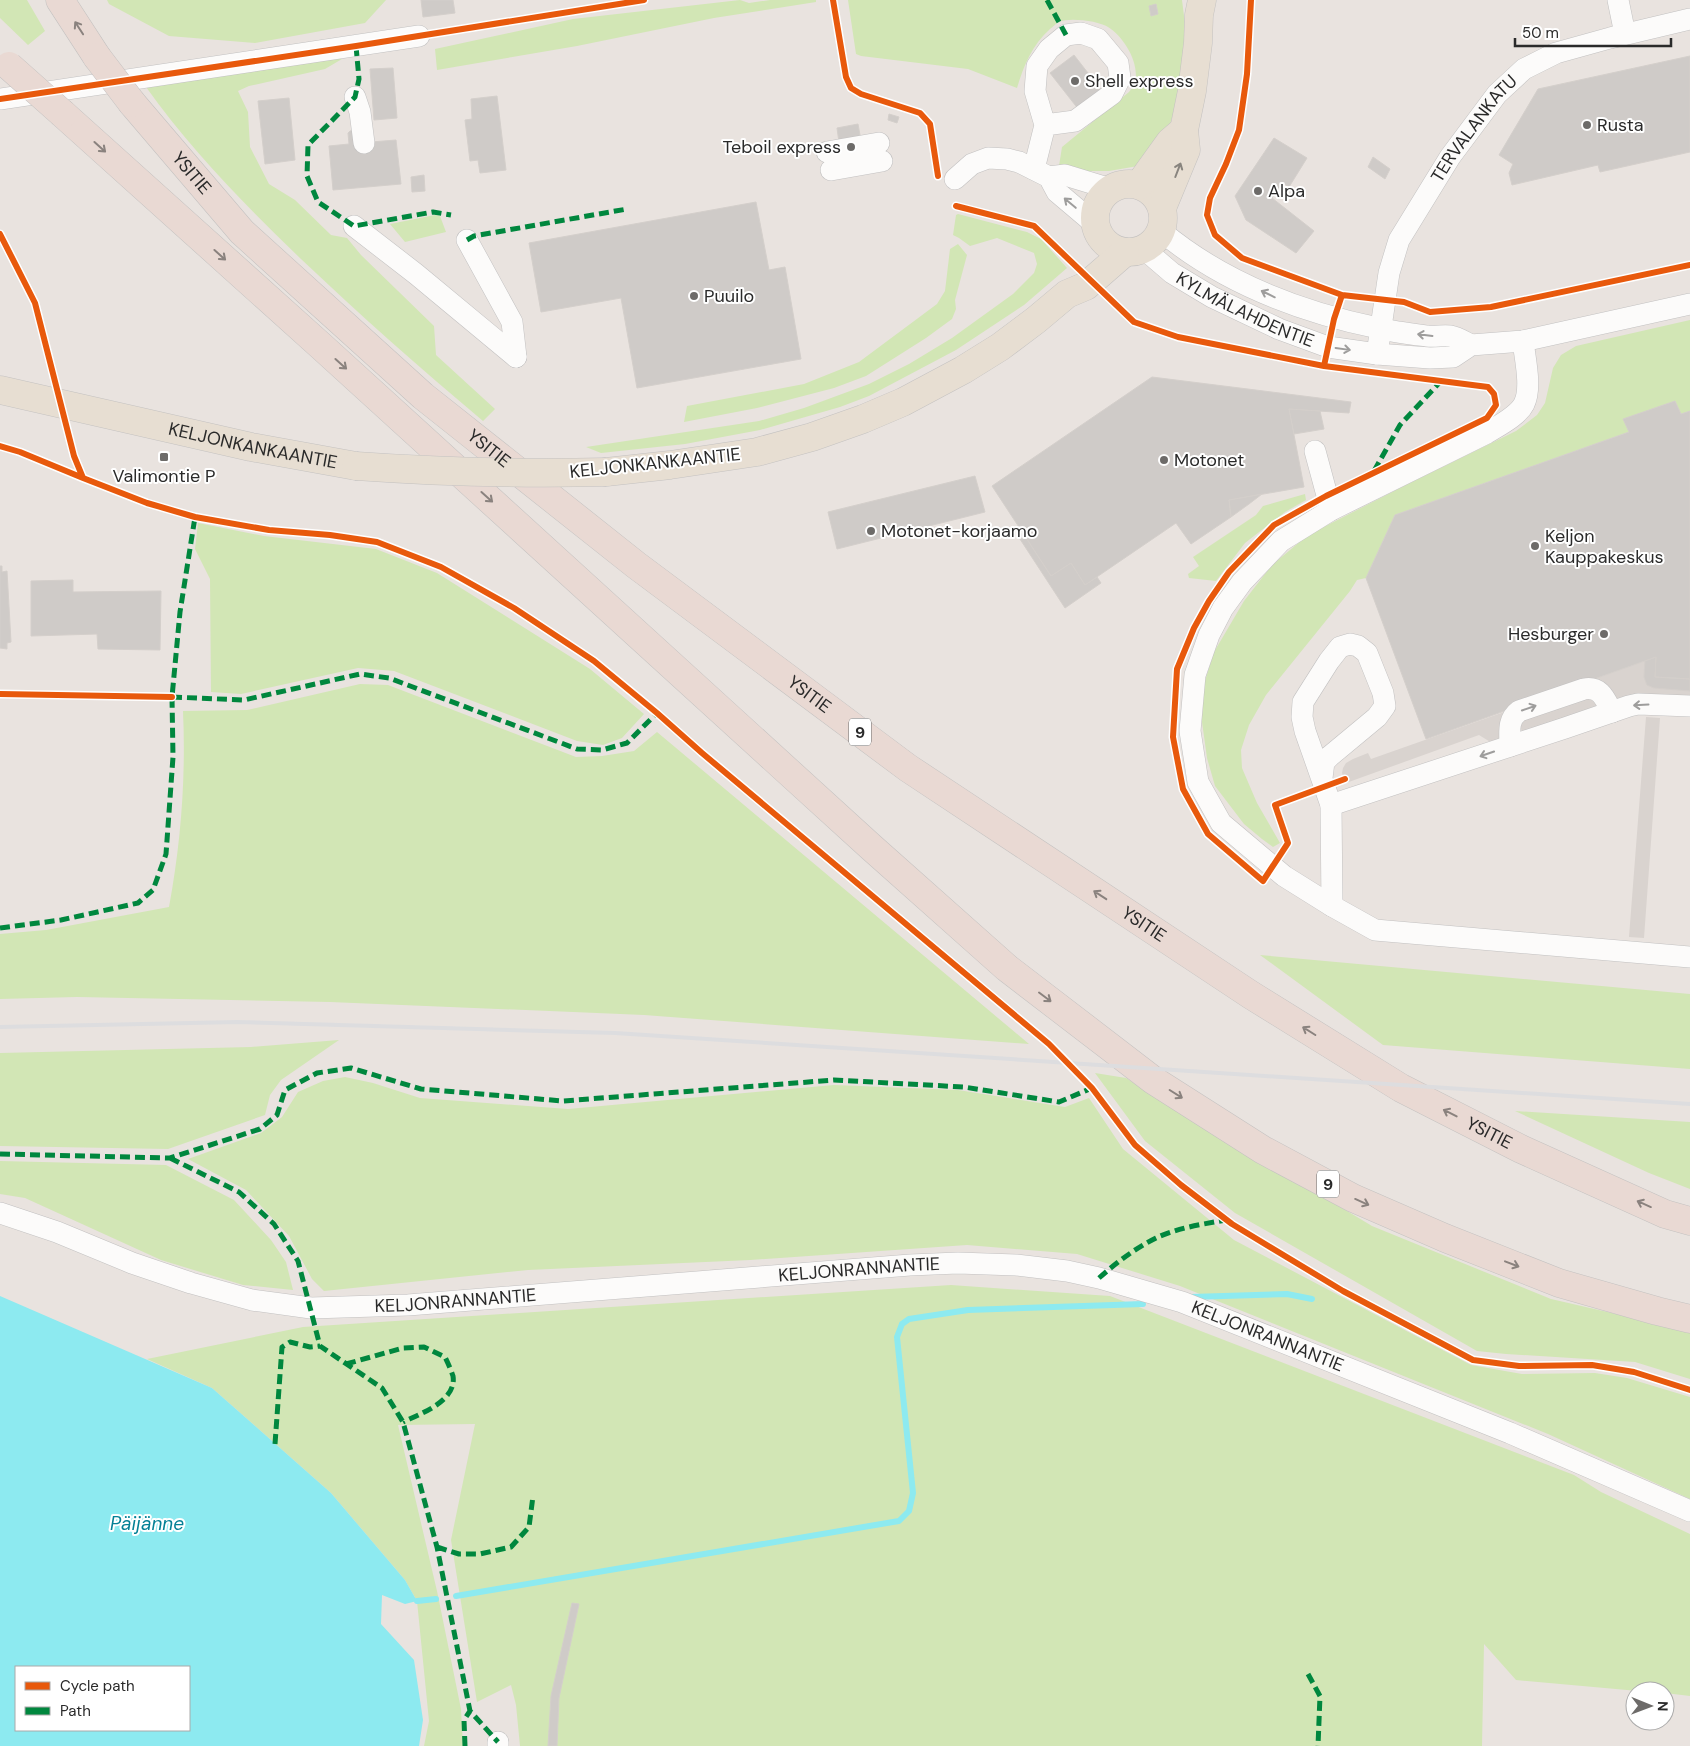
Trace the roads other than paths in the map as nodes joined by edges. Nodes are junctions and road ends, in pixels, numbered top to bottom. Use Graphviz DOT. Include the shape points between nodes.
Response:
graph roads {
  1 [pos="60,0"];
  2 [pos="1618,0"];
  3 [pos="1197,5"];
  4 [pos="1690,19"];
  5 [pos="1625,34"];
  6 [pos="419,36"];
  7 [pos="5,62"];
  8 [pos="355,97"];
  9 [pos="0,99"];
  10 [pos="1045,125"];
  11 [pos="1184,130"];
  12 [pos="364,143"];
  13 [pos="881,152"];
  14 [pos="829,161"];
  15 [pos="1041,173"];
  16 [pos="955,179"];
  17 [pos="1139,186"];
  18 [pos="1111,189"];
  19 [pos="354,226"];
  20 [pos="1097,230"];
  21 [pos="1148,235"];
  22 [pos="466,240"];
  23 [pos="1067,294"];
  24 [pos="1690,304"];
  25 [pos="1381,329"];
  26 [pos="1522,342"];
  27 [pos="1471,346"];
  28 [pos="1377,354"];
  29 [pos="0,390"];
  30 [pos="1315,452"];
  31 [pos="1331,510"];
  32 [pos="1690,706"];
  33 [pos="1612,712"];
  34 [pos="1510,746"];
  35 [pos="1322,778"];
  36 [pos="1331,806"];
  37 [pos="1332,906"];
  38 [pos="1690,957"];
  39 [pos="0,1213"];
  40 [pos="1690,1221"];
  41 [pos="1690,1319"];
  42 [pos="1690,1510"];
  40 -- 1 [label="highway, YSITIE / 9, one-way, bridge" via="1665,1214 1521,1149 1401,1088 1251,995 908,768 636,565 423,396 242,232 132,103"];
  2 -- 5 [label="street"];
  3 -- 11 [label="main road, KELJONKANKAANTIE" via="1198,43"];
  4 -- 5 [label="street, TERVALANKATU"];
  5 -- 25 [label="street, TERVALANKATU" via="1556,53 1524,69 1497,94 1450,157 1399,240 1389,273"];
  6 -- 9 [label="street"];
  7 -- 41 [label="highway, 9, one-way, bridge" via="1007,968 1153,1080 1263,1150 1353,1198 1559,1283"];
  8 -- 12 [label="street"];
  10 -- 10 [label="street" via="1075,121 1112,94 1120,78 1118,63 1098,39 1081,33 1066,35 1049,49 1037,66 1035,92"];
  10 -- 15 [label="street"];
  11 -- 17 [label="main road" via="1170,142"];
  21 -- 11 [label="main road, KELJONKANKAANTIE, one-way" via="1186,150"];
  13 -- 14 [label="street"];
  15 -- 16 [label="street" via="1008,159 988,158 972,164"];
  15 -- 18 [label="street" via="1065,175"];
  20 -- 15 [label="street, one-way"];
  17 -- 18 [label="main road" via="1124,184"];
  17 -- 21 [label="main road" via="1155,196"];
  18 -- 20 [label="main road" via="1097,206"];
  19 -- 22 [label="street" via="516,357 512,322"];
  20 -- 21 [label="main road" via="1112,248"];
  20 -- 23 [label="main road, KELJONKANKAANTIE" via="1091,256 1074,276"];
  21 -- 23 [label="main road, KELJONKANKAANTIE" via="1086,286"];
  25 -- 21 [label="street, KYLMÄLAHDENTIE, one-way" via="1334,319 1278,299 1176,243"];
  21 -- 28 [label="street, KYLMÄLAHDENTIE, one-way" via="1172,273 1212,297 1279,329 1328,347"];
  23 -- 29 [label="main road, KELJONKANKAANTIE, bridge" via="1000,347 963,370 863,419 757,452 606,472 438,472 356,466"];
  24 -- 26 [label="street, KYLMÄLAHDENTIE"];
  27 -- 25 [label="street, KYLMÄLAHDENTIE, one-way" via="1452,336"];
  25 -- 28 [label="street, TERVALANKATU"];
  26 -- 27 [label="street, KYLMÄLAHDENTIE"];
  26 -- 31 [label="street" via="1528,385 1524,404 1509,420"];
  27 -- 28 [label="street, KYLMÄLAHDENTIE" via="1453,356 1430,358"];
  30 -- 31 [label="street"];
  31 -- 37 [label="street" via="1281,541 1242,582 1223,608 1209,635 1195,675 1190,731 1198,782 1221,823 1284,876"];
  32 -- 33 [label="street, one-way" via="1638,704"];
  33 -- 34 [label="street"];
  34 -- 33 [label="street, one-way" via="1511,720 1519,711 1584,689 1590,688 1602,694"];
  34 -- 36 [label="street, one-way"];
  35 -- 35 [label="street" via="1305,731 1303,702 1340,647 1350,644 1367,653 1385,706 1377,717 1324,762"];
  35 -- 36 [label="street"];
  36 -- 37 [label="street"];
  37 -- 38 [label="street" via="1376,930"];
  39 -- 42 [label="street, KELJONRANNANTIE" via="191,1283 252,1300 311,1308 408,1305 910,1265 1016,1265 1067,1272 1182,1302 1510,1433"];
}
